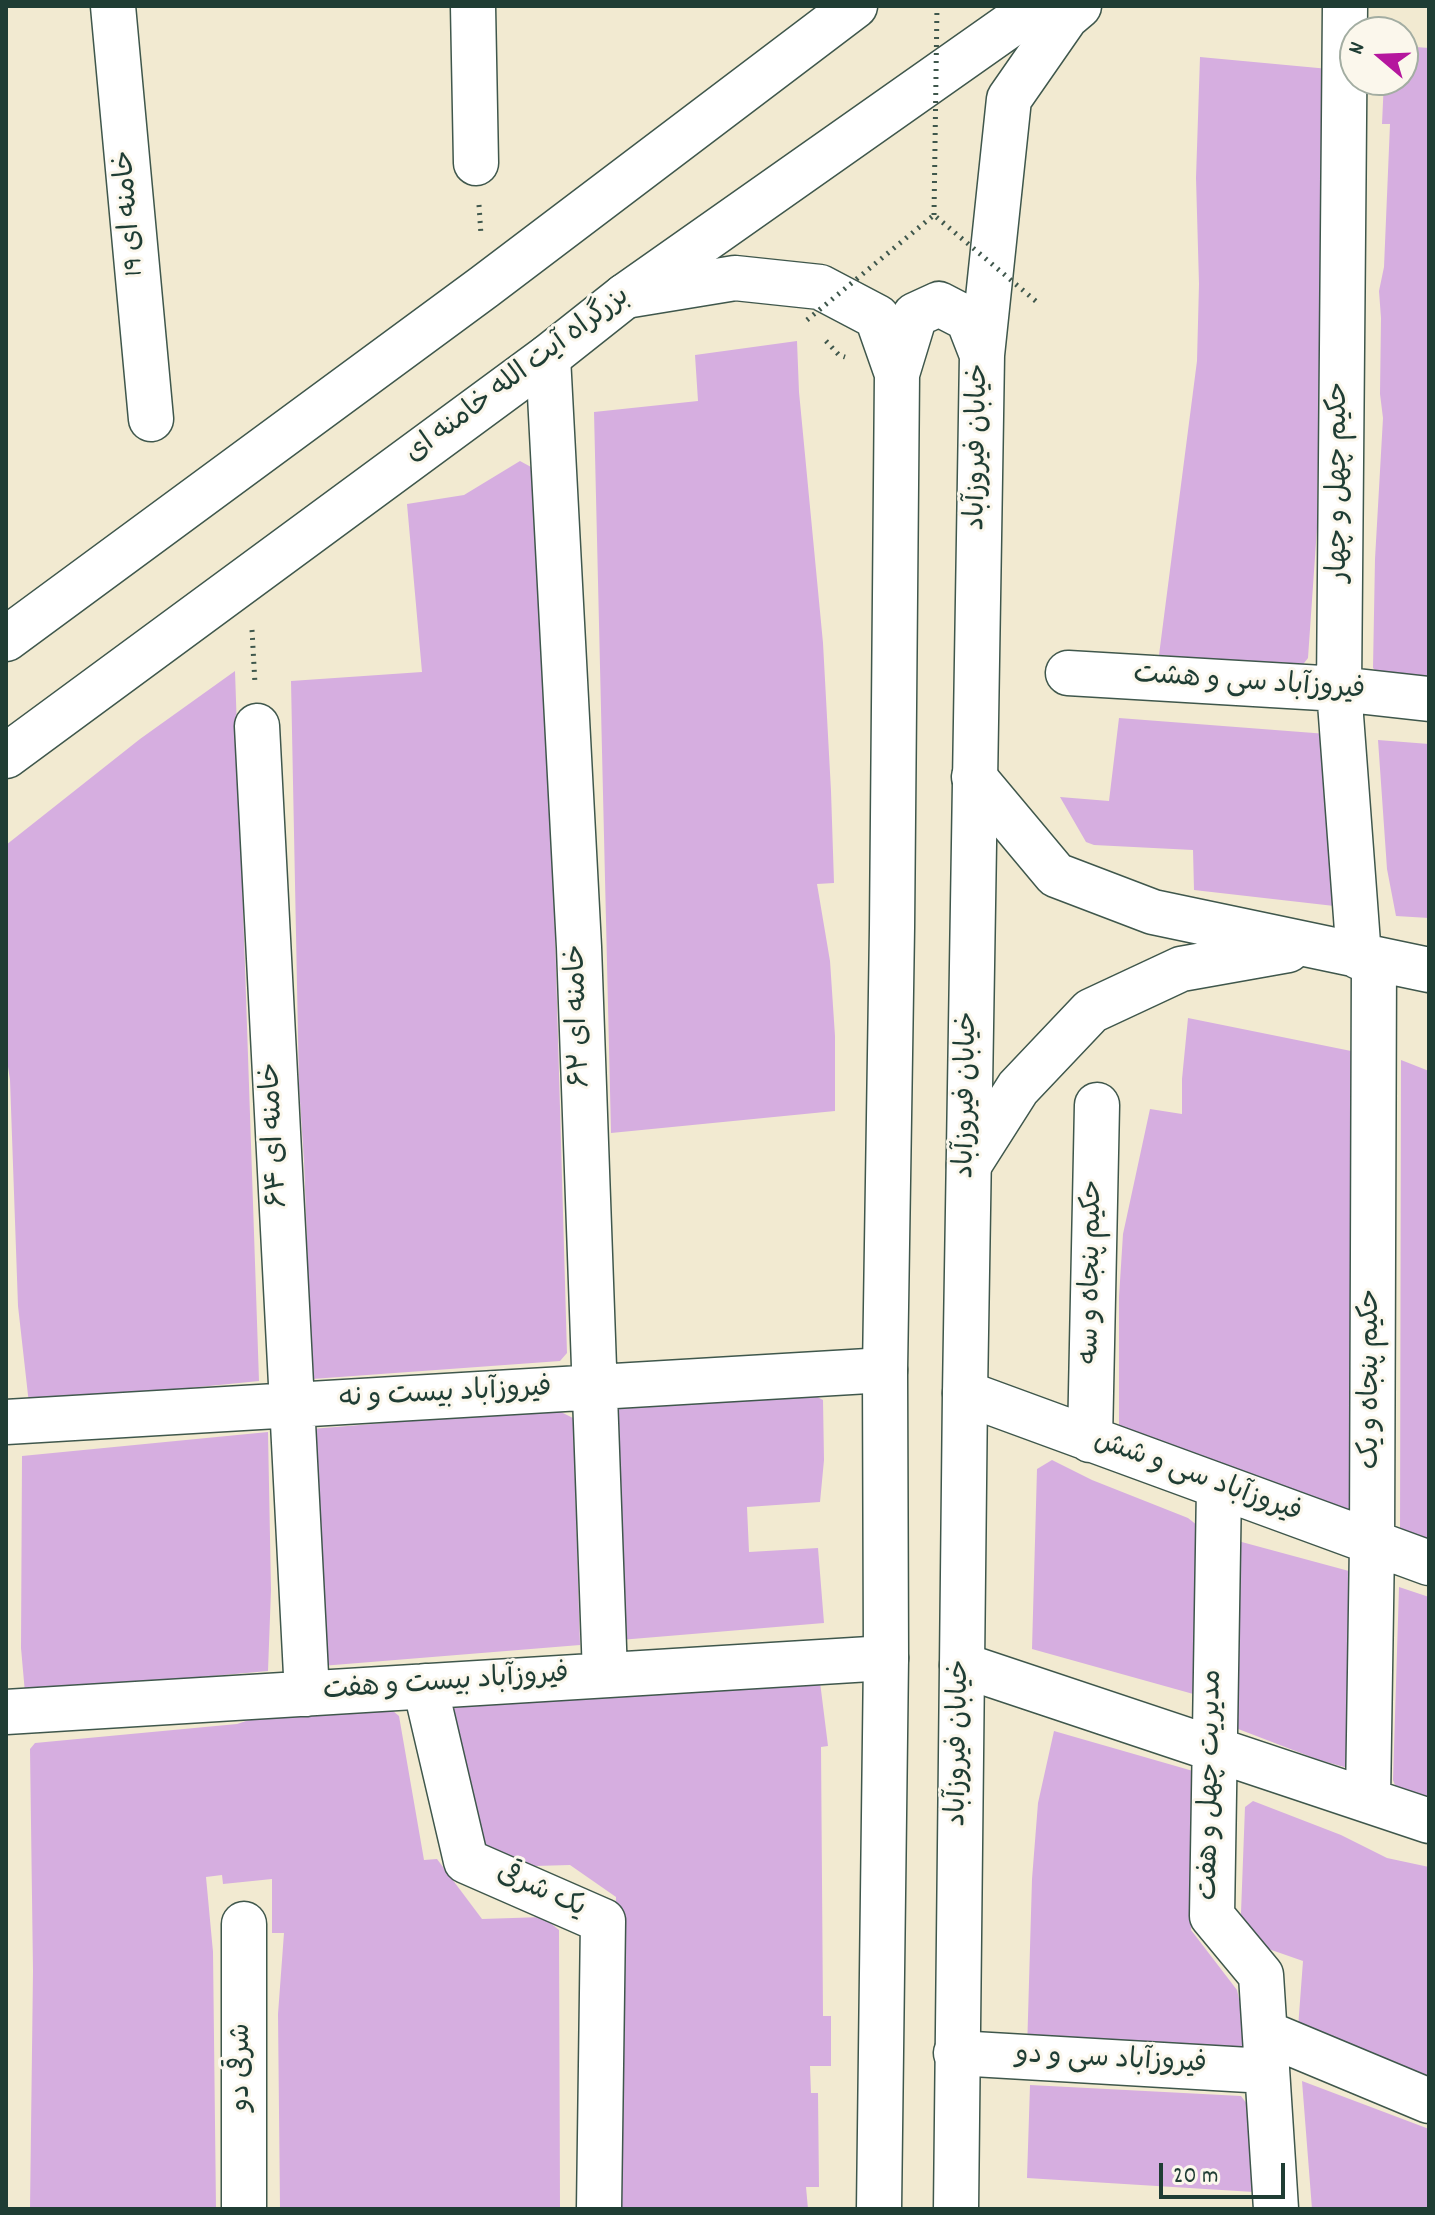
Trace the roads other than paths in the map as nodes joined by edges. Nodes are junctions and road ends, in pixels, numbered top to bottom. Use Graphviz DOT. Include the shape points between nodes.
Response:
graph roads {
  1 [pos="113,6"];
  2 [pos="473,6"];
  3 [pos="855,6"];
  4 [pos="1037,6"];
  5 [pos="1079,6"];
  6 [pos="1345,6"];
  7 [pos="476,163"];
  8 [pos="625,296"];
  9 [pos="982,355"];
  10 [pos="548,357"];
  11 [pos="897,374"];
  12 [pos="151,419"];
  13 [pos="6,639"];
  14 [pos="1068,673"];
  15 [pos="1339,689"];
  16 [pos="1429,699"];
  17 [pos="257,726"];
  18 [pos="6,756"];
  19 [pos="974,777"];
  20 [pos="1306,946"];
  21 [pos="1366,958"];
  22 [pos="1429,970"];
  23 [pos="1097,1105"];
  24 [pos="969,1165"];
  25 [pos="885,1370"];
  26 [pos="595,1387"];
  27 [pos="965,1393"];
  28 [pos="290,1405"];
  29 [pos="6,1422"];
  30 [pos="1090,1440"];
  31 [pos="1219,1487"];
  32 [pos="1372,1544"];
  33 [pos="1429,1563"];
  34 [pos="886,1658"];
  35 [pos="962,1665"];
  36 [pos="605,1675"];
  37 [pos="425,1686"];
  38 [pos="307,1694"];
  39 [pos="6,1712"];
  40 [pos="1213,1748"];
  41 [pos="1368,1799"];
  42 [pos="1429,1821"];
  43 [pos="244,1924"];
  44 [pos="1266,2052"];
  45 [pos="956,2053"];
  46 [pos="1429,2101"];
  47 [pos="244,2209"];
  48 [pos="599,2209"];
  49 [pos="879,2209"];
  50 [pos="956,2209"];
  51 [pos="1276,2209"];
  1 -- 12 [label="main road, خامنه ای 19"];
  2 -- 7 [label="main road"];
  3 -- 13 [label="main road"];
  4 -- 8 [label="main road, بزرگراه آیت الله خامنه ای"];
  5 -- 9 [label="main road, خیابان فیروزآباد" via="1009,99"];
  6 -- 15 [label="main road, حکیم چهل و چهار"];
  8 -- 10 [label="main road, بزرگراه آیت الله خامنه ای"];
  8 -- 11 [label="main road" via="735,278 820,287 877,317"];
  9 -- 11 [label="main road" via="968,319 939,304 915,315"];
  9 -- 19 [label="main road, خیابان فیروزآباد"];
  10 -- 18 [label="main road, بزرگراه آیت الله خامنه ای"];
  10 -- 26 [label="main road, خامنه ای ۶۲" via="579,947"];
  11 -- 25 [label="main road"];
  14 -- 15 [label="main road, فیروزآباد سی و هشت"];
  15 -- 16 [label="main road, فیروزآباد سی و هشت"];
  15 -- 21 [label="main road, حکیم چهل و چهار"];
  17 -- 28 [label="main road, خامنه ای ۶۴"];
  19 -- 20 [label="main road" via="1056,875 1153,912"];
  19 -- 24 [label="main road, خیابان فیروزآباد"];
  20 -- 21 [label="main road"];
  20 -- 24 [label="main road" via="1181,969 1091,1011 1018,1088"];
  21 -- 22 [label="main road"];
  21 -- 32 [label="main road, حکیم پنجاه و یک"];
  23 -- 30 [label="main road, حکیم پنجاه و سه"];
  24 -- 27 [label="main road, خیابان فیروزآباد"];
  25 -- 26 [label="main road, فیروزآباد بیست و نه"];
  25 -- 34 [label="main road"];
  26 -- 28 [label="main road, فیروزآباد بیست و نه"];
  26 -- 36 [label="main road, خامنه ای ۶۲"];
  27 -- 30 [label="main road, فیروزآباد سی و شش"];
  27 -- 35 [label="main road, خیابان فیروزآباد"];
  28 -- 29 [label="main road, فیروزآباد بیست و نه"];
  28 -- 38 [label="main road, خامنه ای ۶۴"];
  30 -- 31 [label="main road, فیروزآباد سی و شش"];
  31 -- 32 [label="main road, فیروزآباد سی و شش"];
  31 -- 40 [label="main road, مدیریت چهل و هفت"];
  32 -- 33 [label="main road, فیروزآباد سی و شش"];
  32 -- 41 [label="main road, حکیم پنجاه و یک"];
  34 -- 36 [label="main road, فیروزآباد بیست و هفت"];
  34 -- 49 [label="main road"];
  35 -- 40 [label="main road"];
  35 -- 45 [label="main road, خیابان فیروزآباد"];
  36 -- 37 [label="main road, فیروزآباد بیست و هفت"];
  37 -- 38 [label="main road, فیروزآباد بیست و هفت"];
  37 -- 48 [label="main road, یک شرقی" via="466,1861 603,1921"];
  38 -- 39 [label="main road, فیروزآباد بیست و هفت"];
  40 -- 41 [label="main road"];
  40 -- 44 [label="main road, مدیریت چهل و هفت" via="1212,1916 1261,1975"];
  41 -- 42 [label="main road"];
  43 -- 47 [label="main road, شرقی دو"];
  44 -- 45 [label="main road, فیروزآباد سی و دو"];
  44 -- 46 [label="main road, فیروزآباد سی و دو"];
  44 -- 51 [label="main road, مدیریت چهل و هفت"];
  45 -- 50 [label="main road, خیابان فیروزآباد"];
}
